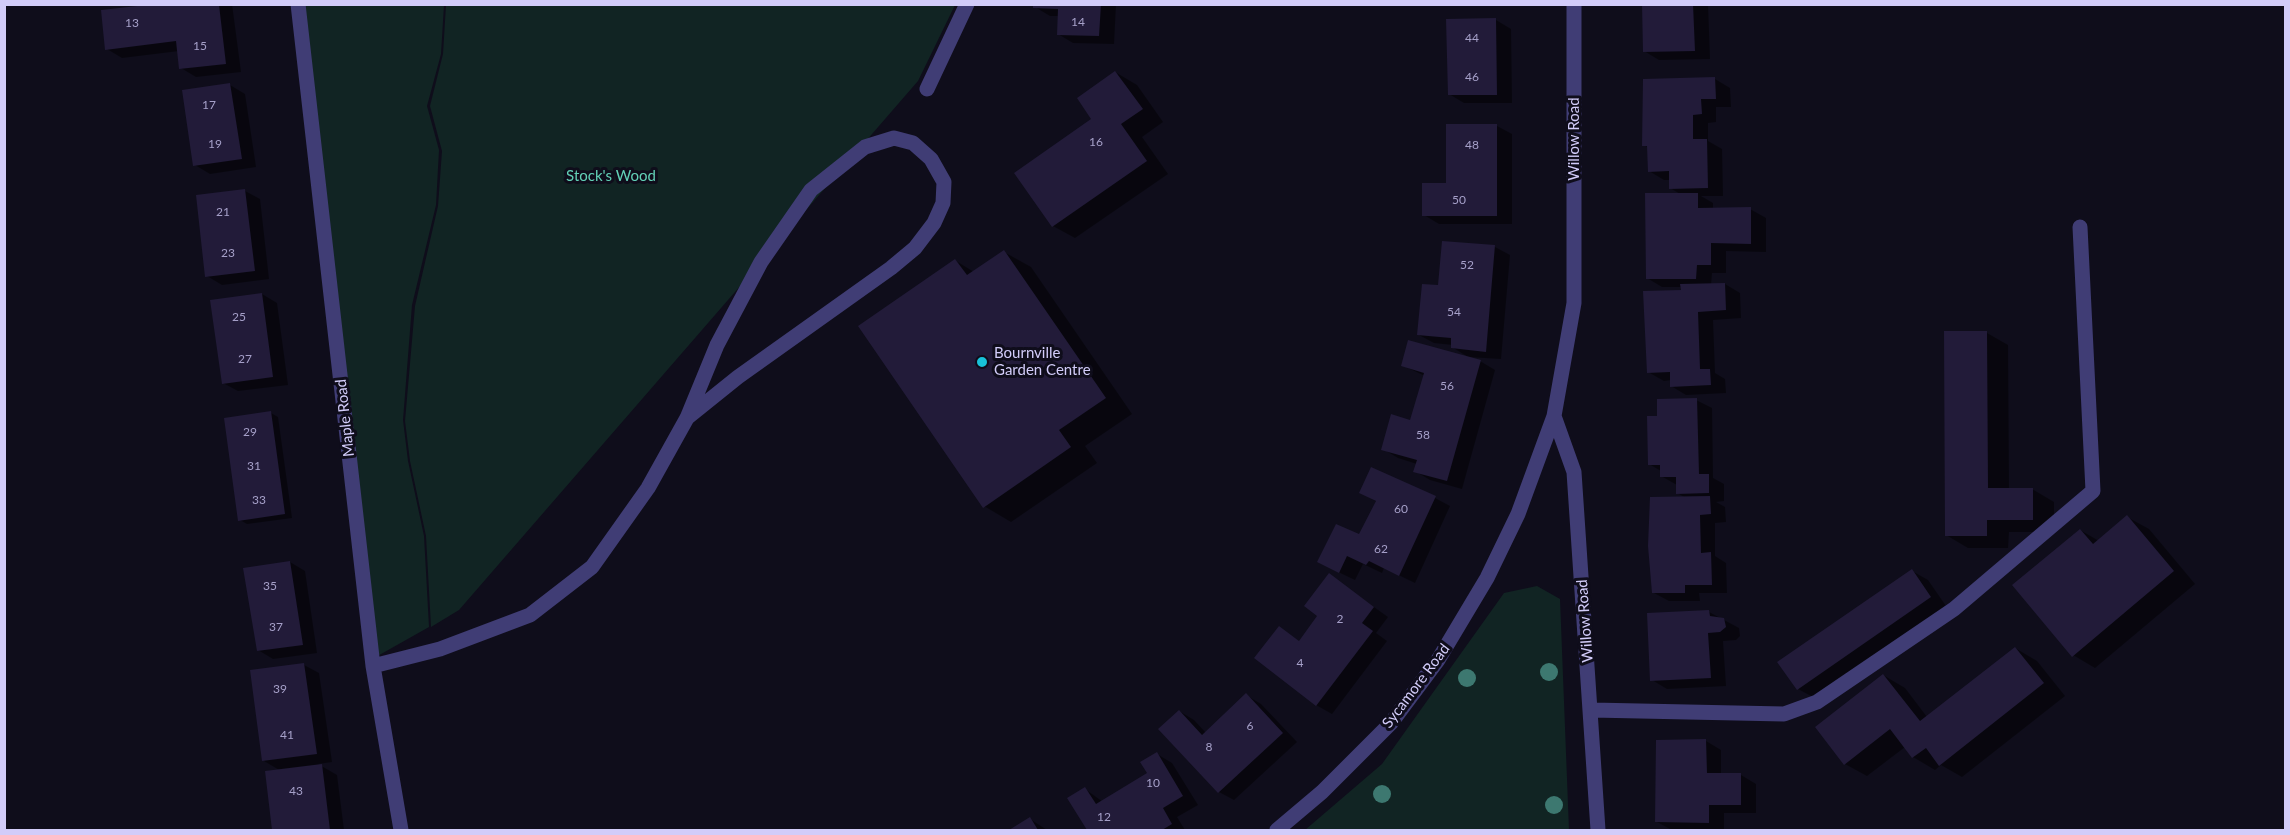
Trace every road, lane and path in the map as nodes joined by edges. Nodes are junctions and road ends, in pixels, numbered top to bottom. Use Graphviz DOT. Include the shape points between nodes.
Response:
graph roads {
  1 [pos="298,4"];
  2 [pos="967,4"];
  3 [pos="1574,4"];
  4 [pos="927,89"];
  5 [pos="2080,227"];
  6 [pos="1554,416"];
  7 [pos="687,418"];
  8 [pos="1488,579"];
  9 [pos="373,666"];
  10 [pos="1592,710"];
  11 [pos="401,831"];
  12 [pos="1277,831"];
  13 [pos="1598,831"];
  1 -- 9 [label="street, Maple Road"];
  2 -- 4 [label="street"];
  3 -- 6 [label="street, Willow Road" via="1574,303"];
  5 -- 10 [label="street" via="2093,491 1954,609 1817,702 1784,714"];
  6 -- 8 [label="street, Willow Road" via="1518,514"];
  6 -- 10 [label="street, Willow Road" via="1575,472"];
  7 -- 7 [label="street" via="717,345 761,262 811,190 865,147 894,138 913,143 931,159 944,182 943,203 915,248"];
  7 -- 9 [label="street" via="648,488 592,567 530,615 440,650"];
  8 -- 12 [label="street, Sycamore Road" via="1391,723"];
  9 -- 11 [label="street, Maple Road"];
  10 -- 13 [label="street, Willow Road"];
}
